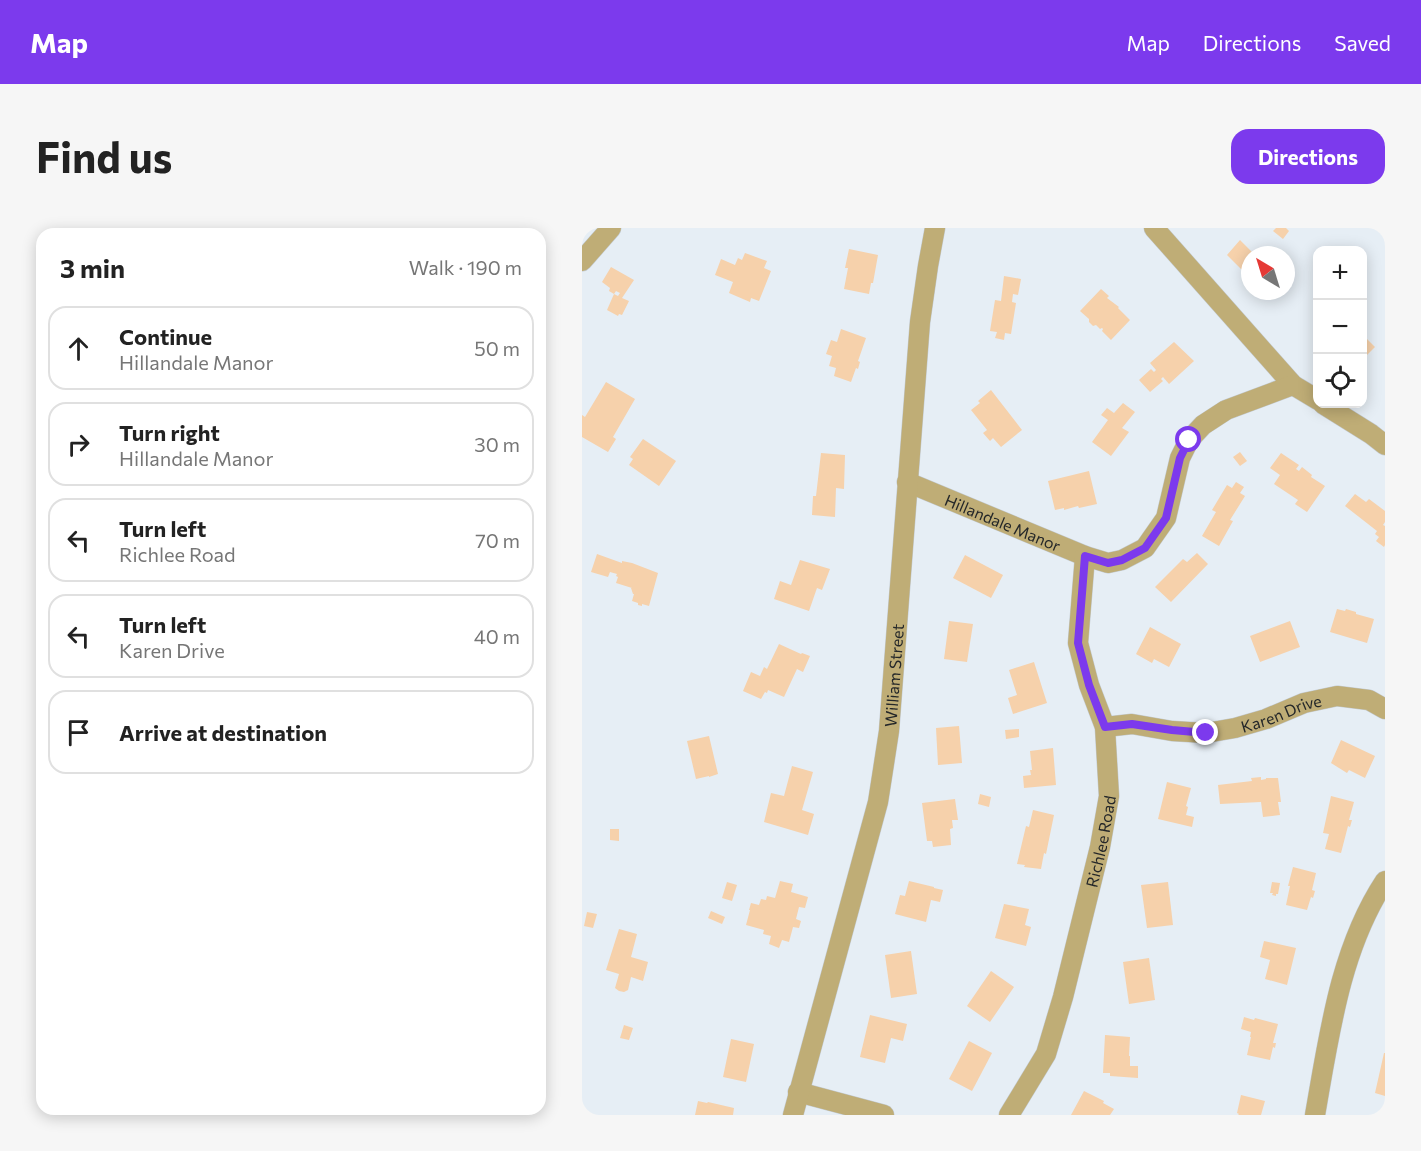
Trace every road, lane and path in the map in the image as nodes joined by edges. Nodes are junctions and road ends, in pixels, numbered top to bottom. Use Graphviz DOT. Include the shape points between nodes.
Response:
graph roads {
  1 [pos="611,228"];
  2 [pos="936,228"];
  3 [pos="1154,228"];
  4 [pos="582,261"];
  5 [pos="1293,385"];
  6 [pos="1313,398"];
  7 [pos="1329,408"];
  8 [pos="1385,445"];
  9 [pos="907,482"];
  10 [pos="1085,556"];
  11 [pos="1385,709"];
  12 [pos="1105,727"];
  13 [pos="1385,881"];
  14 [pos="798,1092"];
  15 [pos="793,1115"];
  16 [pos="884,1115"];
  17 [pos="1009,1115"];
  18 [pos="1315,1115"];
  1 -- 4 [label="street"];
  2 -- 9 [label="street, William Street" via="920,322"];
  3 -- 5 [label="street"];
  5 -- 6 [label="street"];
  5 -- 10 [label="street, Hillandale Manor" via="1226,410 1189,440 1180,458 1166,518 1145,548 1108,563"];
  7 -- 8 [label="street"];
  9 -- 10 [label="street, Hillandale Manor"];
  9 -- 14 [label="street, William Street" via="889,731 878,802"];
  10 -- 12 [label="street, Richlee Road" via="1078,643"];
  11 -- 12 [label="street, Karen Drive" via="1369,700 1337,696 1304,703 1235,728 1206,733 1132,724"];
  12 -- 17 [label="street, Richlee Road" via="1109,796 1063,997 1046,1054"];
  13 -- 18 [label="street" via="1372,901 1348,960 1333,1015"];
  14 -- 15 [label="street, William Street"];
  14 -- 16 [label="street"];
}
